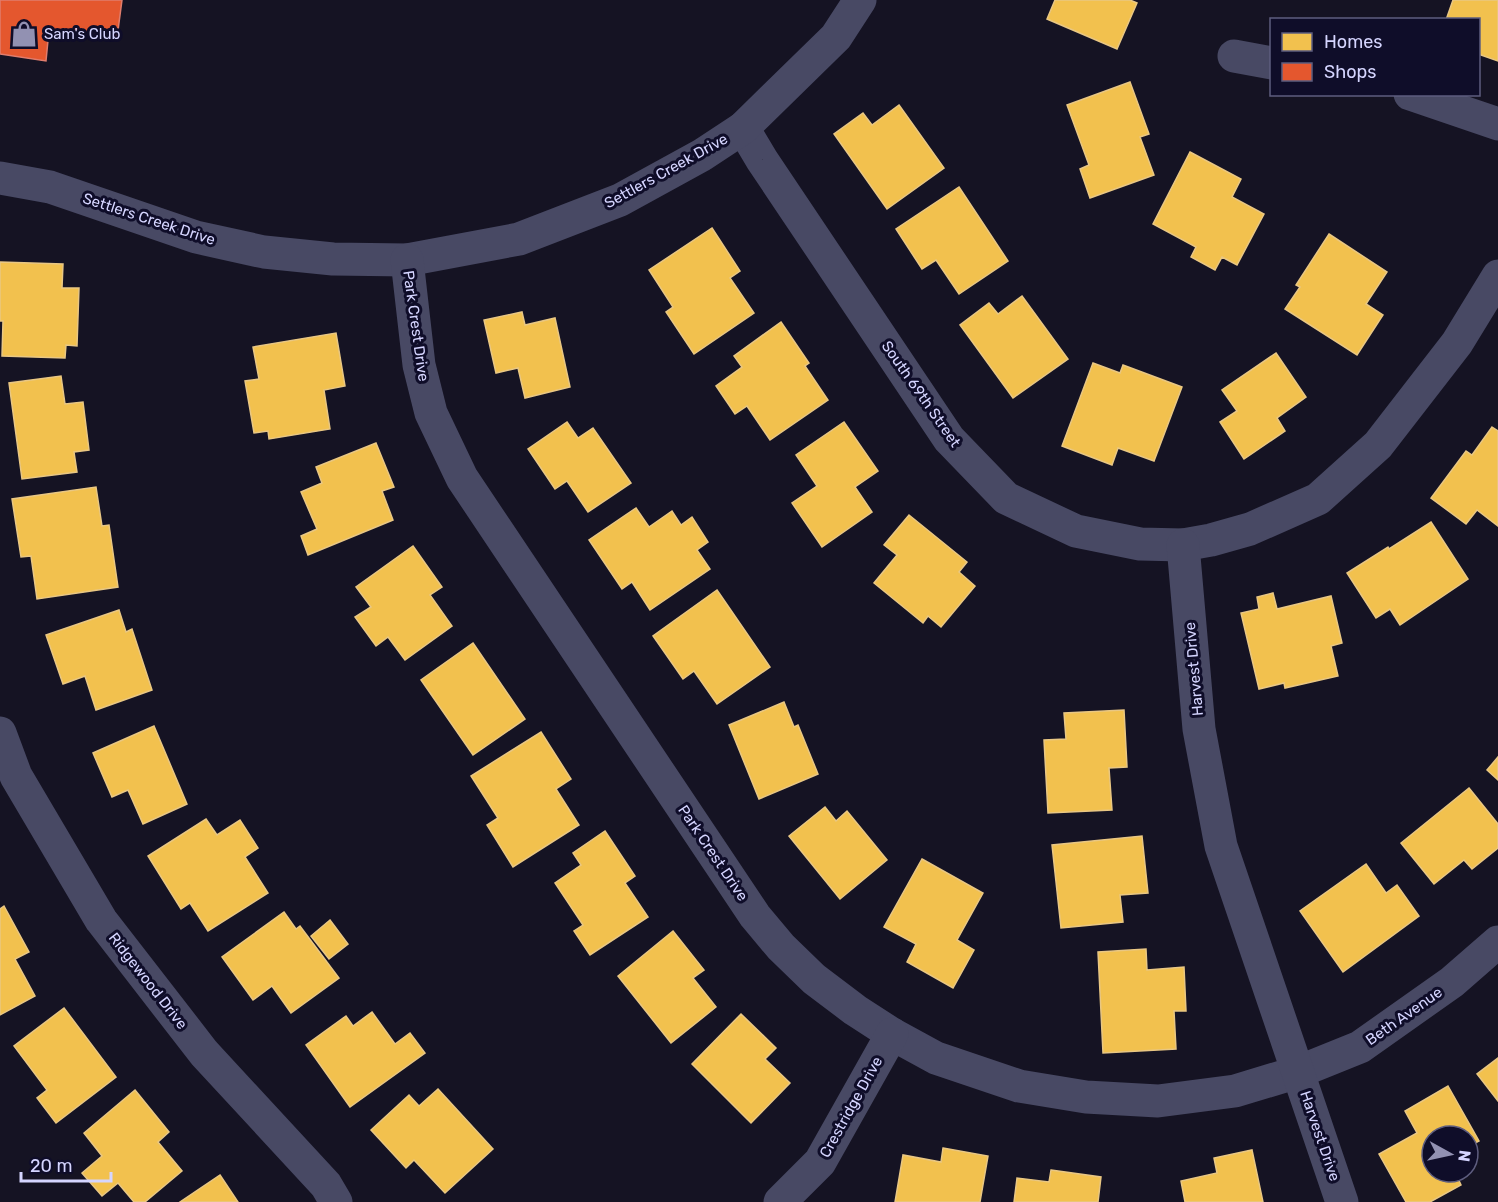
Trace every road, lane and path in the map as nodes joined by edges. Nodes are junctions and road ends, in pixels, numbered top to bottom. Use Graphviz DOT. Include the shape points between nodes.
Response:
graph roads {
  1 [pos="860,0"];
  2 [pos="1234,56"];
  3 [pos="1270,63"];
  4 [pos="1416,96"];
  5 [pos="1498,124"];
  6 [pos="743,128"];
  7 [pos="0,178"];
  8 [pos="407,260"];
  9 [pos="1498,276"];
  10 [pos="1183,545"];
  11 [pos="0,733"];
  12 [pos="1498,942"];
  13 [pos="892,1034"];
  14 [pos="1298,1072"];
  15 [pos="336,1202"];
  16 [pos="780,1202"];
  17 [pos="1342,1202"];
  1 -- 6 [label="street, Settlers Creek Drive" via="836,37"];
  2 -- 3 [label="street"];
  4 -- 5 [label="street"];
  6 -- 8 [label="street, Settlers Creek Drive" via="702,155 609,204 519,239"];
  6 -- 10 [label="street, South 69th Street" via="949,440 1006,498 1076,531 1140,544"];
  7 -- 8 [label="street, Settlers Creek Drive" via="50,187 196,237 264,252 333,259"];
  8 -- 13 [label="street, Park Crest Drive" via="419,365 431,412 462,478 755,916 814,979"];
  9 -- 10 [label="street" via="1457,344 1378,445 1318,499 1250,529"];
  10 -- 14 [label="street, Harvest Drive" via="1199,729 1221,846"];
  11 -- 15 [label="street, Ridgewood Drive" via="16,776 101,920 204,1053 326,1185"];
  12 -- 14 [label="street, Beth Avenue" via="1452,982 1359,1047"];
  13 -- 14 [label="street, Park Crest Drive" via="936,1058 1019,1086 1086,1097 1158,1101 1235,1091"];
  13 -- 16 [label="street, Crestridge Drive" via="820,1162"];
  14 -- 17 [label="street, Harvest Drive"];
}
